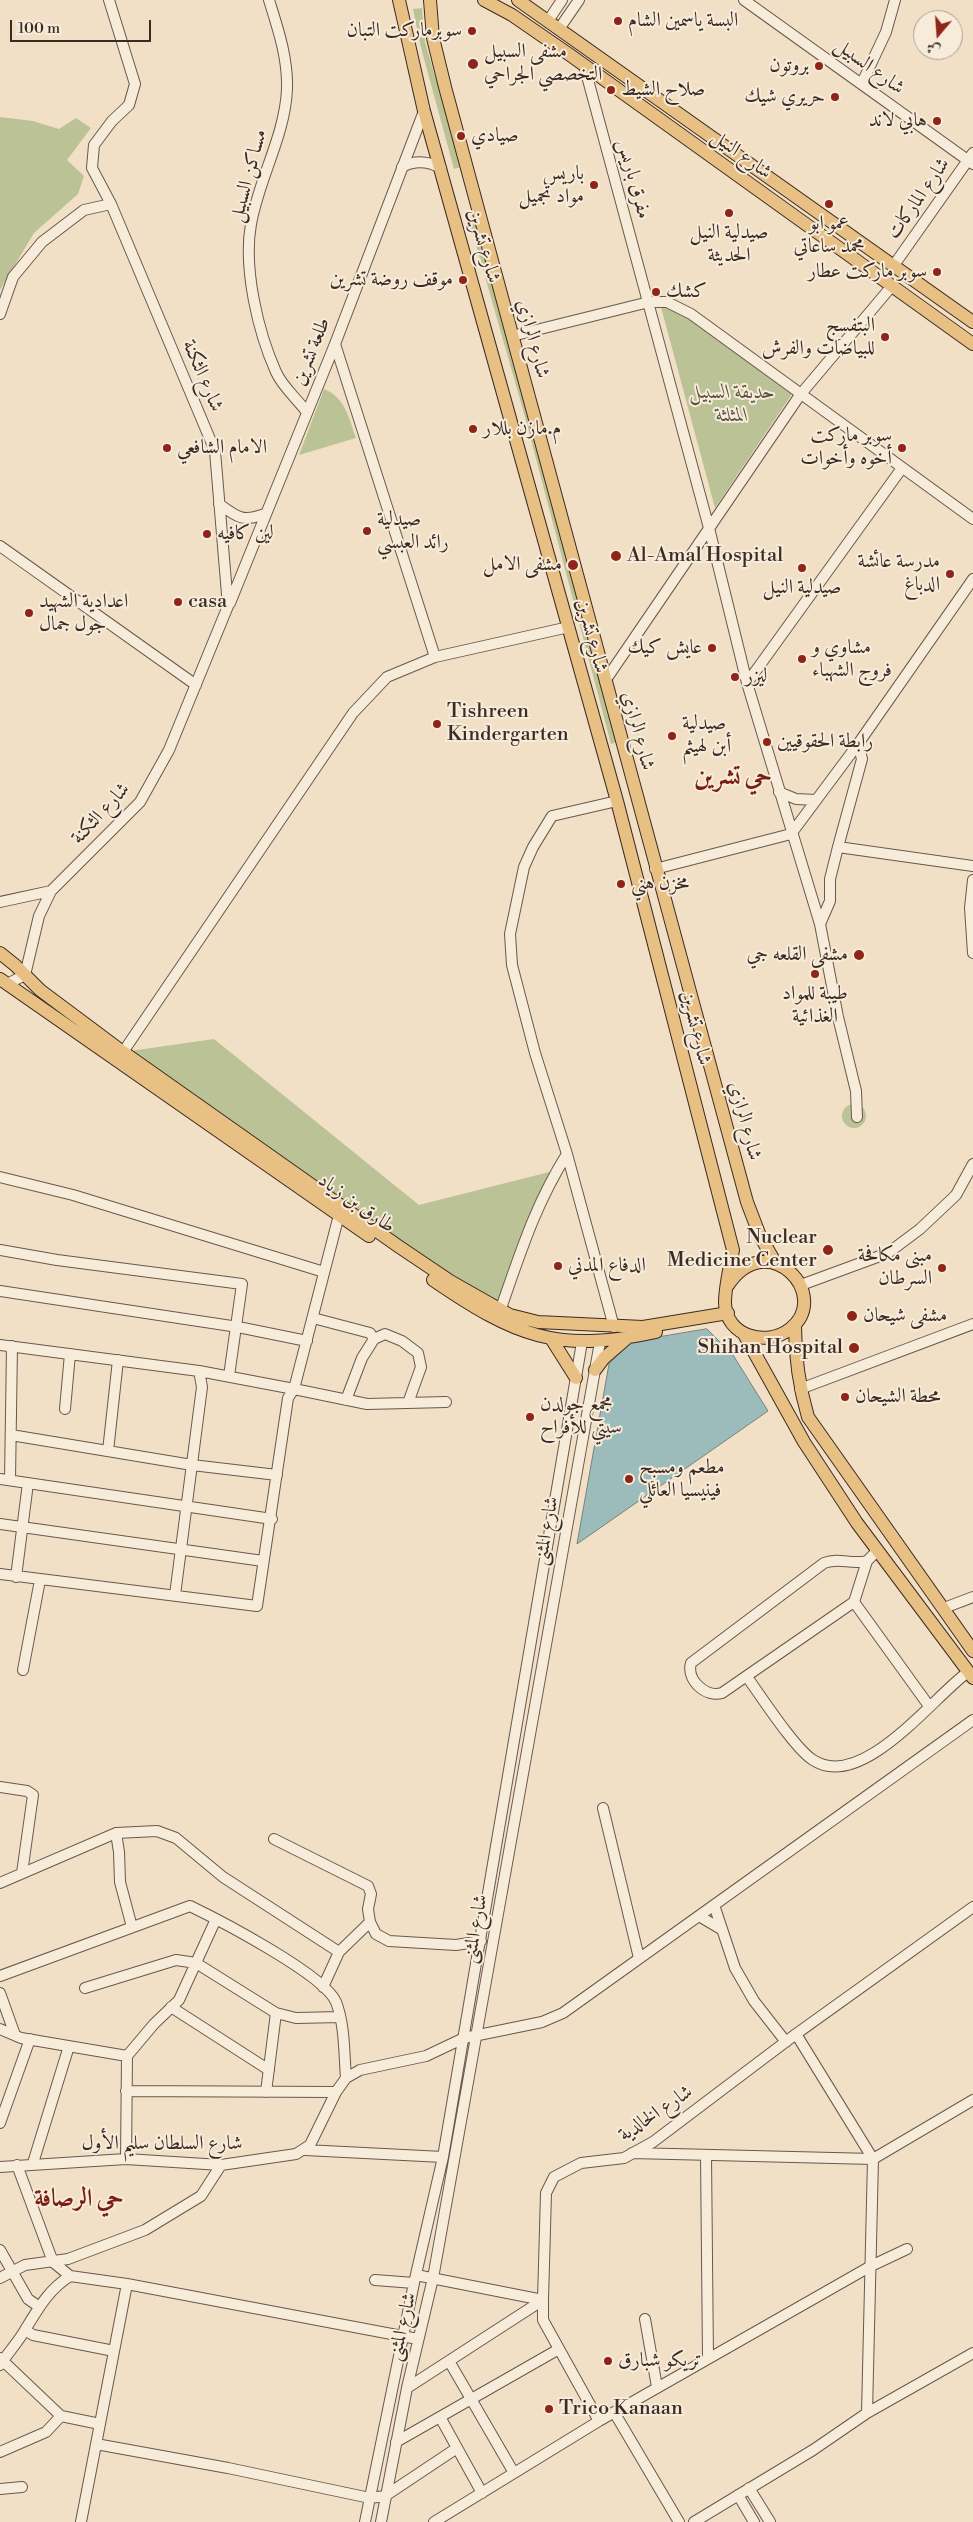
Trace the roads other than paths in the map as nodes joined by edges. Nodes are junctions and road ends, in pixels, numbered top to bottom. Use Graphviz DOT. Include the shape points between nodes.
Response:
graph roads {
  1 [pos="109,0"];
  2 [pos="269,0"];
  3 [pos="399,0"];
  4 [pos="430,0"];
  5 [pos="484,0"];
  6 [pos="518,0"];
  7 [pos="562,0"];
  8 [pos="579,0"];
  9 [pos="744,0"];
  10 [pos="895,0"];
  11 [pos="548,21"];
  12 [pos="559,28"];
  13 [pos="584,65"];
  14 [pos="862,83"];
  15 [pos="424,110"];
  16 [pos="971,159"];
  17 [pos="402,168"];
  18 [pos="441,168"];
  19 [pos="111,204"];
  20 [pos="477,208"];
  21 [pos="454,214"];
  22 [pos="894,265"];
  23 [pos="891,287"];
  24 [pos="649,302"];
  25 [pos="0,314"];
  26 [pos="973,322"];
  27 [pos="512,336"];
  28 [pos="335,344"];
  29 [pos="973,344"];
  30 [pos="800,395"];
  31 [pos="306,411"];
  32 [pos="902,468"];
  33 [pos="219,504"];
  34 [pos="265,514"];
  35 [pos="973,520"];
  36 [pos="709,528"];
  37 [pos="0,546"];
  38 [pos="973,580"];
  39 [pos="228,606"];
  40 [pos="569,627"];
  41 [pos="435,657"];
  42 [pos="605,681"];
  43 [pos="747,683"];
  44 [pos="196,685"];
  45 [pos="858,744"];
  46 [pos="779,792"];
  47 [pos="816,800"];
  48 [pos="617,801"];
  49 [pos="791,834"];
  50 [pos="838,846"];
  51 [pos="973,866"];
  52 [pos="655,869"];
  53 [pos="973,880"];
  54 [pos="52,891"];
  55 [pos="0,902"];
  56 [pos="820,924"];
  57 [pos="0,953"];
  58 [pos="973,953"];
  59 [pos="25,975"];
  60 [pos="4,981"];
  61 [pos="123,1052"];
  62 [pos="857,1117"];
  63 [pos="567,1154"];
  64 [pos="973,1164"];
  65 [pos="0,1177"];
  66 [pos="339,1215"];
  67 [pos="0,1250"];
  68 [pos="775,1262"];
  69 [pos="324,1272"];
  70 [pos="728,1285"];
  71 [pos="801,1285"];
  72 [pos="0,1291"];
  73 [pos="500,1311"];
  74 [pos="729,1317"];
  75 [pos="312,1318"];
  76 [pos="973,1324"];
  77 [pos="588,1326"];
  78 [pos="795,1326"];
  79 [pos="238,1327"];
  80 [pos="614,1327"];
  81 [pos="744,1334"];
  82 [pos="374,1339"];
  83 [pos="626,1339"];
  84 [pos="552,1340"];
  85 [pos="307,1341"];
  86 [pos="606,1341"];
  87 [pos="584,1342"];
  88 [pos="0,1345"];
  89 [pos="12,1346"];
  90 [pos="70,1354"];
  91 [pos="118,1360"];
  92 [pos="595,1370"];
  93 [pos="199,1371"];
  94 [pos="229,1376"];
  95 [pos="576,1378"];
  96 [pos="294,1389"];
  97 [pos="800,1389"];
  98 [pos="346,1400"];
  99 [pos="446,1402"];
  100 [pos="408,1403"];
  101 [pos="65,1409"];
  102 [pos="11,1435"];
  103 [pos="108,1451"];
  104 [pos="192,1465"];
  105 [pos="277,1475"];
  106 [pos="5,1480"];
  107 [pos="28,1483"];
  108 [pos="186,1506"];
  109 [pos="272,1519"];
  110 [pos="0,1524"];
  111 [pos="23,1527"];
  112 [pos="180,1548"];
  113 [pos="877,1551"];
  114 [pos="263,1561"];
  115 [pos="867,1561"];
  116 [pos="0,1574"];
  117 [pos="16,1577"];
  118 [pos="40,1580"];
  119 [pos="175,1596"];
  120 [pos="973,1597"];
  121 [pos="854,1602"];
  122 [pos="944,1608"];
  123 [pos="973,1651"];
  124 [pos="24,1670"];
  125 [pos="971,1675"];
  126 [pos="747,1676"];
  127 [pos="929,1706"];
  128 [pos="973,1720"];
  129 [pos="0,1787"];
  130 [pos="603,1808"];
  131 [pos="116,1833"];
  132 [pos="274,1839"];
  133 [pos="22,1873"];
  134 [pos="0,1883"];
  135 [pos="714,1905"];
  136 [pos="973,1907"];
  137 [pos="699,1916"];
  138 [pos="216,1919"];
  139 [pos="370,1922"];
  140 [pos="132,1927"];
  141 [pos="721,1929"];
  142 [pos="481,1941"];
  143 [pos="339,1952"];
  144 [pos="639,1958"];
  145 [pos="196,1963"];
  146 [pos="0,1976"];
  147 [pos="323,1987"];
  148 [pos="85,1988"];
  149 [pos="0,1993"];
  150 [pos="171,2008"];
  151 [pos="276,2013"];
  152 [pos="340,2017"];
  153 [pos="0,2029"];
  154 [pos="796,2034"];
  155 [pos="15,2035"];
  156 [pos="475,2035"];
  157 [pos="464,2038"];
  158 [pos="30,2040"];
  159 [pos="786,2042"];
  160 [pos="69,2046"];
  161 [pos="127,2056"];
  162 [pos="269,2070"];
  163 [pos="346,2078"];
  164 [pos="126,2091"];
  165 [pos="266,2092"];
  166 [pos="336,2092"];
  167 [pos="973,2100"];
  168 [pos="0,2123"];
  169 [pos="305,2150"];
  170 [pos="631,2154"];
  171 [pos="706,2155"];
  172 [pos="443,2157"];
  173 [pos="126,2159"];
  174 [pos="873,2159"];
  175 [pos="33,2163"];
  176 [pos="17,2165"];
  177 [pos="221,2165"];
  178 [pos="0,2167"];
  179 [pos="907,2249"];
  180 [pos="0,2250"];
  181 [pos="53,2262"];
  182 [pos="872,2266"];
  183 [pos="13,2271"];
  184 [pos="70,2276"];
  185 [pos="0,2278"];
  186 [pos="433,2278"];
  187 [pos="415,2279"];
  188 [pos="375,2280"];
  189 [pos="127,2284"];
  190 [pos="543,2300"];
  191 [pos="38,2306"];
  192 [pos="645,2319"];
  193 [pos="25,2330"];
  194 [pos="403,2336"];
  195 [pos="418,2339"];
  196 [pos="559,2349"];
  197 [pos="114,2351"];
  198 [pos="973,2353"];
  199 [pos="708,2358"];
  200 [pos="1,2362"];
  201 [pos="449,2362"];
  202 [pos="407,2388"];
  203 [pos="657,2388"];
  204 [pos="472,2399"];
  205 [pos="614,2412"];
  206 [pos="867,2413"];
  207 [pos="62,2416"];
  208 [pos="440,2418"];
  209 [pos="599,2421"];
  210 [pos="100,2424"];
  211 [pos="396,2442"];
  212 [pos="96,2444"];
  213 [pos="457,2448"];
  214 [pos="0,2452"];
  215 [pos="514,2473"];
  216 [pos="22,2487"];
  217 [pos="749,2488"];
  218 [pos="0,2489"];
  219 [pos="482,2493"];
  220 [pos="738,2495"];
  221 [pos="385,2496"];
  222 [pos="370,2498"];
  223 [pos="81,2522"];
  224 [pos="365,2522"];
  225 [pos="381,2522"];
  226 [pos="434,2522"];
  227 [pos="679,2522"];
  228 [pos="694,2522"];
  229 [pos="754,2522"];
  230 [pos="770,2522"];
  1 -- 19 [label="street, شارع الثكنة" via="135,84 129,104 94,145 92,168"];
  2 -- 31 [label="street, مساكن السبيل" via="286,55 287,88 284,117 251,224 249,259 253,301 277,373"];
  3 -- 15 [label="main road, شارع تشرين"];
  4 -- 20 [label="main road, شارع الرازي" via="433,38"];
  5 -- 13 [label="main road, شارع النيل" via="512,15"];
  6 -- 11 [label="main road, شارع النيل"];
  7 -- 11 [label="street"];
  8 -- 12 [label="street"];
  9 -- 14 [label="street, شارع السبيل"];
  10 -- 14 [label="street" via="886,32"];
  11 -- 12 [label="main road, شارع النيل"];
  12 -- 22 [label="main road, شارع النيل"];
  13 -- 23 [label="main road, شارع النيل"];
  13 -- 24 [label="street, مفرق باريس"];
  14 -- 16 [label="street, شارع السبيل"];
  15 -- 17 [label="street, طلعة تشرين"];
  15 -- 18 [label="main road, شارع تشرين"];
  16 -- 22 [label="street, شارع الماركات"];
  17 -- 18 [label="street" via="419,162"];
  17 -- 28 [label="street, طلعة تشرين"];
  18 -- 21 [label="main road, شارع تشرين"];
  19 -- 25 [label="street" via="84,210 42,242 13,277"];
  19 -- 33 [label="street, شارع الثكنة" via="215,451"];
  20 -- 21 [label="main road"];
  20 -- 27 [label="main road, شارع الرازي"];
  21 -- 40 [label="main road, شارع تشرين"];
  22 -- 26 [label="main road, شارع النيل"];
  23 -- 29 [label="main road, شارع النيل"];
  23 -- 30 [label="street"];
  24 -- 27 [label="street"];
  24 -- 30 [label="street" via="667,302 679,307"];
  24 -- 36 [label="street, مفرق باريس"];
  27 -- 42 [label="main road, شارع الرازي"];
  28 -- 31 [label="street, طلعة تشرين"];
  28 -- 41 [label="street"];
  30 -- 32 [label="street"];
  30 -- 36 [label="street"];
  31 -- 34 [label="street, طلعة تشرين"];
  32 -- 35 [label="street"];
  32 -- 43 [label="street"];
  33 -- 34 [label="street" via="242,518 251,519"];
  33 -- 39 [label="street, شارع الثكنة"];
  34 -- 39 [label="street, طلعة تشرين"];
  36 -- 42 [label="street"];
  36 -- 43 [label="street, مفرق باريس"];
  37 -- 44 [label="street"];
  38 -- 45 [label="street"];
  39 -- 44 [label="street, شارع الثكنة"];
  40 -- 41 [label="street"];
  40 -- 48 [label="main road, شارع تشرين"];
  41 -- 61 [label="street" via="387,677 353,713"];
  42 -- 52 [label="main road, شارع الرازي"];
  43 -- 46 [label="street, مفرق باريس"];
  44 -- 54 [label="street, شارع الثكنة" via="169,750 140,802"];
  45 -- 47 [label="street"];
  45 -- 50 [label="street" via="862,759"];
  46 -- 47 [label="street" via="796,799"];
  46 -- 49 [label="street, مفرق باريس"];
  47 -- 49 [label="street"];
  48 -- 63 [label="street" via="552,816 524,867 510,934 512,965 535,1053"];
  48 -- 70 [label="main road, شارع تشرين" via="733,1250"];
  49 -- 52 [label="street"];
  49 -- 56 [label="street, مفرق باريس"];
  50 -- 51 [label="street"];
  50 -- 56 [label="street" via="830,879 830,901"];
  52 -- 68 [label="main road, شارع الرازي" via="747,1202 760,1236"];
  53 -- 58 [label="street" via="970,908"];
  54 -- 55 [label="street"];
  54 -- 59 [label="street, شارع الثكنة" via="39,916"];
  56 -- 62 [label="street, مفرق باريس" via="856,1092"];
  57 -- 59 [label="main road"];
  59 -- 60 [label="street"];
  59 -- 61 [label="main road" via="40,990"];
  60 -- 66 [label="main road, طارق بن زياد"];
  61 -- 73 [label="main road" via="398,1246"];
  63 -- 73 [label="street" via="546,1188 530,1225"];
  63 -- 80 [label="street"];
  64 -- 71 [label="street" via="956,1195 920,1229 888,1253"];
  65 -- 69 [label="street" via="73,1195"];
  66 -- 69 [label="street"];
  66 -- 84 [label="main road, طارق بن زياد" via="472,1307 518,1330"];
  67 -- 79 [label="street" via="242,1284"];
  68 -- 70 [label="main road" via="748,1264 736,1272"];
  68 -- 71 [label="main road" via="793,1273"];
  69 -- 75 [label="street"];
  70 -- 74 [label="main road" via="725,1304"];
  71 -- 78 [label="main road" via="804,1303"];
  72 -- 79 [label="street"];
  73 -- 77 [label="main road" via="538,1322"];
  74 -- 80 [label="main road" via="643,1328"];
  74 -- 81 [label="main road"];
  74 -- 83 [label="main road, طارق بن زياد"];
  75 -- 82 [label="street" via="370,1333"];
  75 -- 85 [label="street"];
  76 -- 97 [label="street"];
  77 -- 80 [label="main road"];
  77 -- 87 [label="main road" via="583,1331"];
  78 -- 81 [label="main road" via="782,1336 764,1340"];
  78 -- 97 [label="main road"];
  79 -- 85 [label="street"];
  79 -- 94 [label="street"];
  80 -- 86 [label="main road" via="616,1332"];
  81 -- 113 [label="main road" via="804,1442"];
  82 -- 98 [label="street" via="362,1358"];
  82 -- 100 [label="street" via="385,1334 418,1353 421,1367"];
  83 -- 86 [label="main road, طارق بن زياد"];
  83 -- 92 [label="main road"];
  84 -- 87 [label="main road, طارق بن زياد"];
  84 -- 95 [label="main road"];
  85 -- 96 [label="street"];
  86 -- 87 [label="main road, طارق بن زياد"];
  86 -- 92 [label="street, شارع المثنى"];
  87 -- 95 [label="street, شارع المثنى"];
  88 -- 89 [label="street"];
  89 -- 90 [label="street"];
  89 -- 102 [label="street"];
  90 -- 91 [label="street"];
  90 -- 101 [label="street"];
  91 -- 93 [label="street"];
  91 -- 103 [label="street"];
  92 -- 156 [label="street, شارع المثنى"];
  93 -- 94 [label="street"];
  93 -- 104 [label="street" via="202,1387"];
  94 -- 96 [label="street"];
  95 -- 142 [label="street, شارع المثنى"];
  96 -- 98 [label="street"];
  96 -- 105 [label="street" via="288,1398"];
  97 -- 122 [label="main road" via="808,1417"];
  98 -- 100 [label="street" via="366,1404"];
  99 -- 100 [label="street"];
  102 -- 103 [label="street"];
  102 -- 106 [label="street"];
  103 -- 104 [label="street"];
  104 -- 105 [label="street"];
  104 -- 108 [label="street"];
  105 -- 109 [label="street"];
  106 -- 107 [label="street"];
  107 -- 108 [label="street"];
  107 -- 111 [label="street"];
  108 -- 109 [label="street"];
  108 -- 112 [label="street"];
  109 -- 114 [label="street"];
  110 -- 111 [label="street"];
  111 -- 112 [label="street"];
  111 -- 117 [label="street"];
  112 -- 114 [label="street"];
  112 -- 119 [label="street"];
  113 -- 115 [label="street"];
  113 -- 125 [label="main road"];
  114 -- 119 [label="street" via="257,1606"];
  115 -- 121 [label="street"];
  115 -- 126 [label="street" via="854,1564 833,1559 824,1563 691,1663 690,1667 699,1687 716,1695"];
  116 -- 117 [label="street"];
  117 -- 118 [label="street"];
  118 -- 119 [label="street"];
  118 -- 124 [label="street"];
  120 -- 122 [label="street"];
  121 -- 126 [label="street"];
  121 -- 127 [label="street"];
  122 -- 123 [label="main road"];
  125 -- 127 [label="street"];
  126 -- 127 [label="street" via="796,1743 813,1760 828,1766 842,1767 864,1760 919,1718"];
  128 -- 135 [label="street"];
  129 -- 133 [label="street" via="33,1795"];
  130 -- 144 [label="street"];
  131 -- 133 [label="street"];
  131 -- 140 [label="street" via="120,1882"];
  131 -- 143 [label="street" via="157,1831 176,1838 223,1877"];
  132 -- 139 [label="street" via="368,1886 371,1894"];
  133 -- 134 [label="street"];
  135 -- 137 [label="street"];
  135 -- 141 [label="street"];
  136 -- 154 [label="street, شارع الخالدية"];
  137 -- 141 [label="street"];
  137 -- 144 [label="street"];
  138 -- 140 [label="street" via="190,1906"];
  138 -- 145 [label="street"];
  138 -- 147 [label="street" via="312,1977"];
  139 -- 142 [label="street" via="376,1934 389,1941 456,1945"];
  139 -- 143 [label="street"];
  140 -- 146 [label="street"];
  141 -- 159 [label="street" via="754,2001"];
  142 -- 157 [label="street, شارع المثنى"];
  143 -- 147 [label="street"];
  144 -- 156 [label="street" via="562,2013 542,2022"];
  145 -- 148 [label="street" via="176,1960"];
  145 -- 150 [label="street"];
  145 -- 151 [label="street"];
  147 -- 152 [label="street" via="335,2000"];
  149 -- 155 [label="street"];
  150 -- 161 [label="street"];
  150 -- 162 [label="street"];
  151 -- 152 [label="street" via="296,2018"];
  151 -- 162 [label="street"];
  152 -- 163 [label="street"];
  153 -- 155 [label="street"];
  154 -- 159 [label="street, شارع الخالدية"];
  154 -- 174 [label="street"];
  155 -- 158 [label="street"];
  156 -- 157 [label="street"];
  156 -- 186 [label="street, شارع المثنى"];
  157 -- 163 [label="street" via="426,2056 360,2070"];
  157 -- 172 [label="street, شارع المثنى"];
  158 -- 160 [label="street"];
  158 -- 168 [label="street"];
  159 -- 170 [label="street, شارع الخالدية" via="653,2142"];
  160 -- 161 [label="street"];
  160 -- 175 [label="street"];
  161 -- 164 [label="street"];
  162 -- 165 [label="street"];
  163 -- 166 [label="street"];
  164 -- 165 [label="street"];
  164 -- 173 [label="street"];
  165 -- 166 [label="street"];
  166 -- 169 [label="street"];
  167 -- 174 [label="street"];
  169 -- 172 [label="street, شارع السلطان سليم الأول"];
  169 -- 177 [label="street, شارع السلطان سليم الأول"];
  170 -- 171 [label="street"];
  170 -- 190 [label="street, شارع الخالدية" via="624,2158 581,2163 554,2177 546,2193"];
  171 -- 174 [label="street"];
  171 -- 199 [label="street"];
  172 -- 187 [label="street, شارع المثنى"];
  173 -- 175 [label="street, شارع السلطان سليم الأول"];
  173 -- 177 [label="street, شارع السلطان سليم الأول"];
  174 -- 182 [label="street"];
  175 -- 176 [label="street, شارع السلطان سليم الأول"];
  176 -- 178 [label="street, شارع السلطان سليم الأول"];
  176 -- 181 [label="street"];
  177 -- 181 [label="street" via="201,2196 145,2230"];
  179 -- 182 [label="street"];
  180 -- 183 [label="street"];
  181 -- 183 [label="street" via="25,2265"];
  181 -- 184 [label="street"];
  182 -- 199 [label="street"];
  182 -- 206 [label="street"];
  183 -- 185 [label="street"];
  183 -- 191 [label="street" via="28,2299"];
  184 -- 189 [label="street"];
  184 -- 191 [label="street"];
  186 -- 187 [label="street"];
  186 -- 190 [label="street"];
  186 -- 195 [label="street, شارع المثنى"];
  187 -- 188 [label="street"];
  187 -- 194 [label="street, شارع المثنى"];
  189 -- 194 [label="street"];
  189 -- 197 [label="street"];
  190 -- 196 [label="street, شارع الخالدية" via="543,2320"];
  190 -- 201 [label="street"];
  191 -- 193 [label="street"];
  192 -- 203 [label="street"];
  193 -- 197 [label="street" via="33,2335"];
  193 -- 200 [label="street"];
  194 -- 195 [label="street"];
  194 -- 222 [label="street, شارع المثنى"];
  195 -- 202 [label="street, شارع المثنى"];
  196 -- 204 [label="street"];
  196 -- 209 [label="street, شارع الخالدية"];
  197 -- 210 [label="street"];
  198 -- 206 [label="street"];
  199 -- 203 [label="street"];
  200 -- 207 [label="street"];
  201 -- 202 [label="street"];
  201 -- 204 [label="street"];
  202 -- 211 [label="street, شارع المثنى"];
  203 -- 205 [label="street"];
  204 -- 208 [label="street"];
  204 -- 215 [label="street"];
  205 -- 209 [label="street"];
  205 -- 227 [label="street"];
  206 -- 217 [label="street"];
  207 -- 210 [label="street"];
  207 -- 214 [label="street" via="46,2432"];
  208 -- 211 [label="street"];
  208 -- 213 [label="street"];
  209 -- 215 [label="street"];
  210 -- 212 [label="street"];
  211 -- 221 [label="street, شارع المثنى"];
  212 -- 222 [label="street"];
  212 -- 223 [label="street"];
  213 -- 219 [label="street"];
  213 -- 221 [label="street"];
  215 -- 219 [label="street"];
  216 -- 218 [label="street"];
  217 -- 220 [label="street"];
  217 -- 230 [label="street"];
  219 -- 226 [label="street"];
  220 -- 228 [label="street"];
  220 -- 229 [label="street"];
  221 -- 222 [label="street"];
  221 -- 225 [label="street, شارع المثنى"];
  222 -- 224 [label="street, شارع المثنى"];
}
